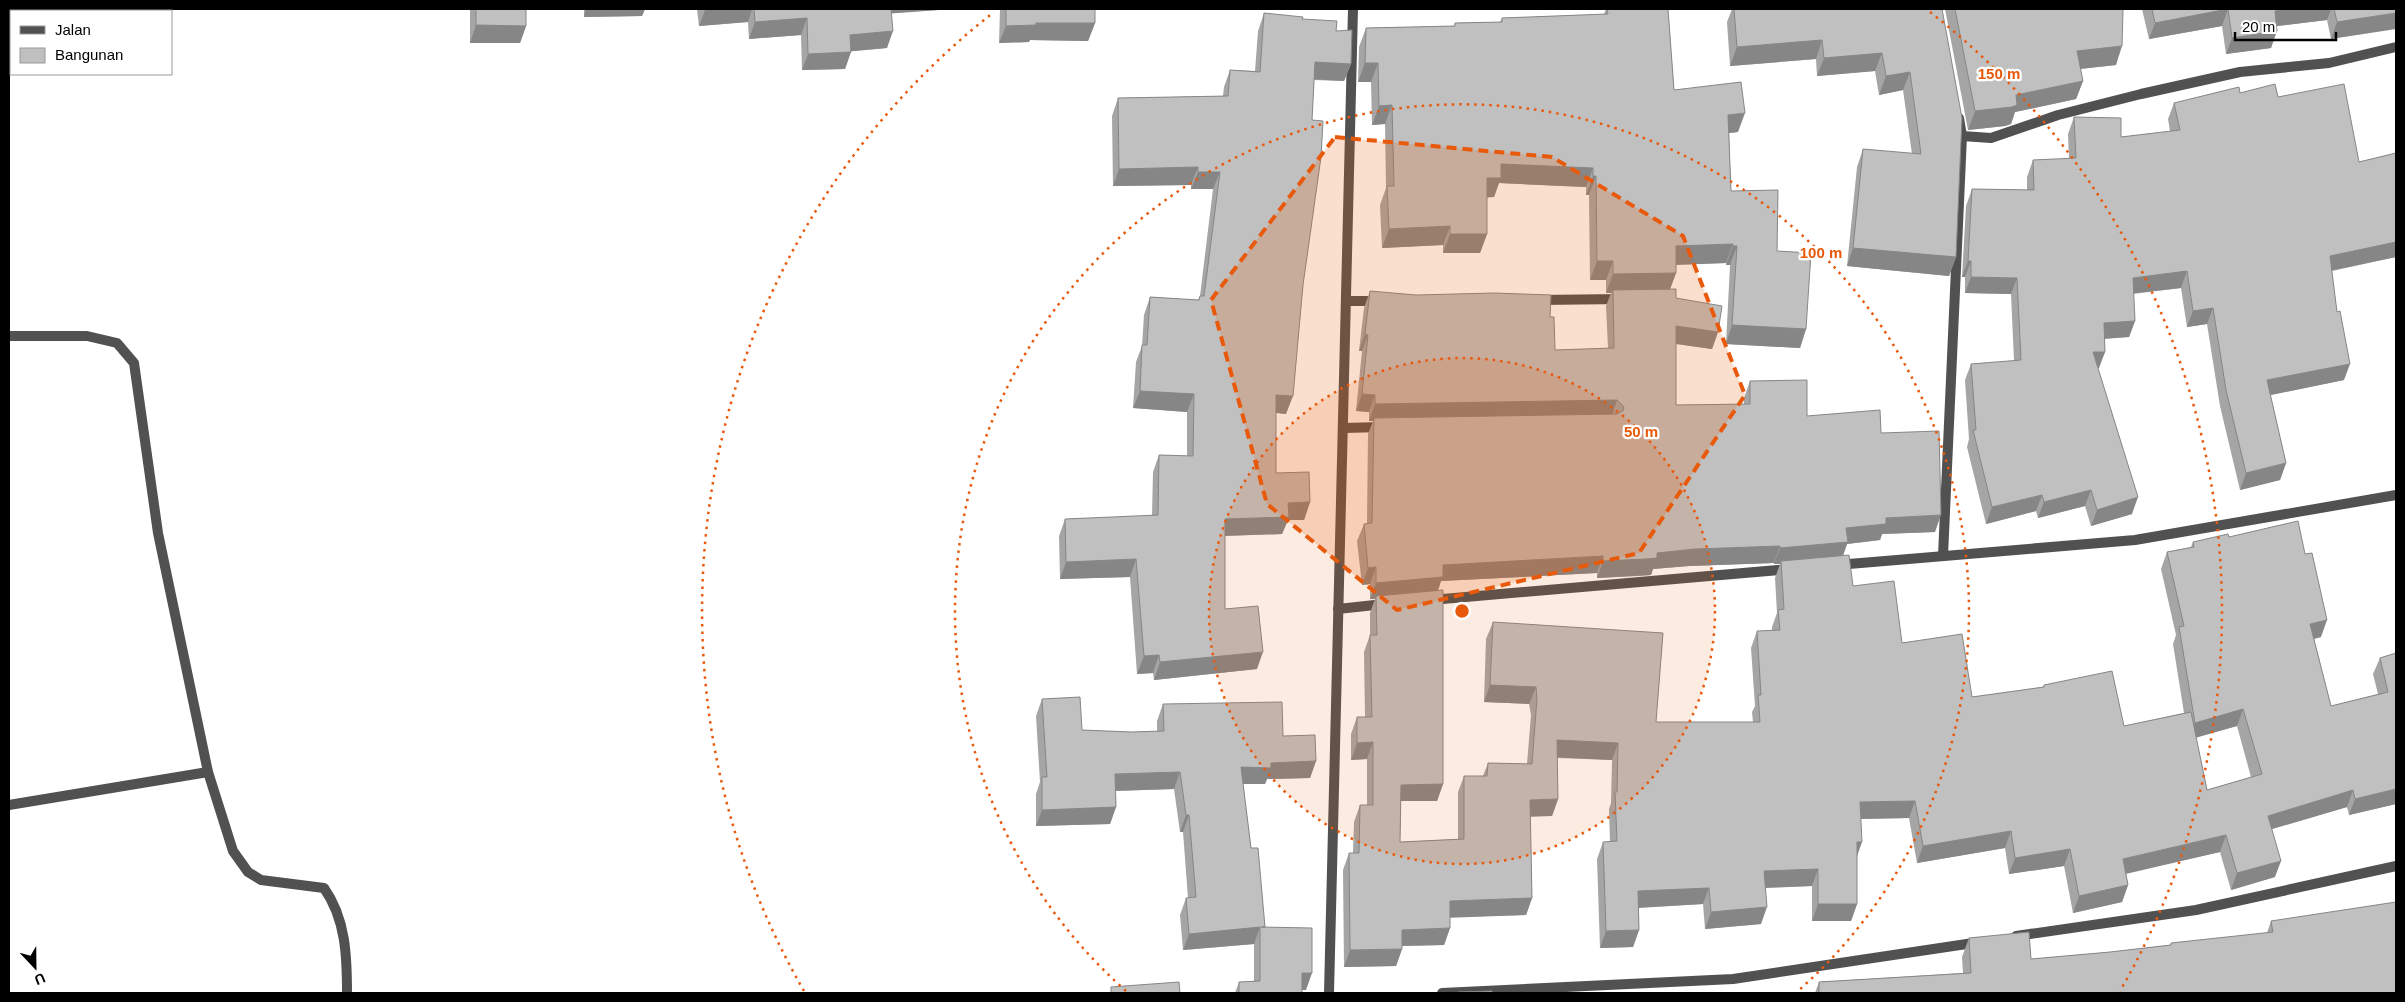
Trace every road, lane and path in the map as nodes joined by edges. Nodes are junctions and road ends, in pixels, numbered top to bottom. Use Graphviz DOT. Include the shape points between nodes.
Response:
graph roads {
  1 [pos="1354,9"];
  2 [pos="2396,47"];
  3 [pos="1956,106"];
  4 [pos="1962,136"];
  5 [pos="1629,299"];
  6 [pos="1532,300"];
  7 [pos="1395,301"];
  8 [pos="1346,302"];
  9 [pos="9,336"];
  10 [pos="1393,427"];
  11 [pos="1343,428"];
  12 [pos="2396,495"];
  13 [pos="1943,556"];
  14 [pos="1824,566"];
  15 [pos="1804,568"];
  16 [pos="1417,602"];
  17 [pos="1397,603"];
  18 [pos="1338,608"];
  19 [pos="208,772"];
  20 [pos="9,805"];
  21 [pos="2396,866"];
  22 [pos="2009,938"];
  23 [pos="1989,940"];
  24 [pos="347,993"];
  25 [pos="1329,993"];
  26 [pos="1442,993"];
  1 -- 8 [label="street"];
  2 -- 4 [label="street" via="2330,63 2240,72 2141,94 1991,138"];
  3 -- 4 [label="street"];
  4 -- 13 [label="street"];
  5 -- 6 [label="street"];
  7 -- 8 [label="street"];
  8 -- 11 [label="street"];
  9 -- 19 [label="street" via="87,336 116,342 134,363 158,533"];
  10 -- 11 [label="street"];
  11 -- 18 [label="street"];
  12 -- 13 [label="street" via="2135,540"];
  13 -- 14 [label="street"];
  15 -- 16 [label="street"];
  17 -- 18 [label="street"];
  18 -- 25 [label="street"];
  19 -- 20 [label="street"];
  19 -- 24 [label="street" via="233,851 248,872 261,880 324,888 334,903 343,930"];
  21 -- 22 [label="street" via="2196,910"];
  23 -- 26 [label="street" via="1733,979"];
}
